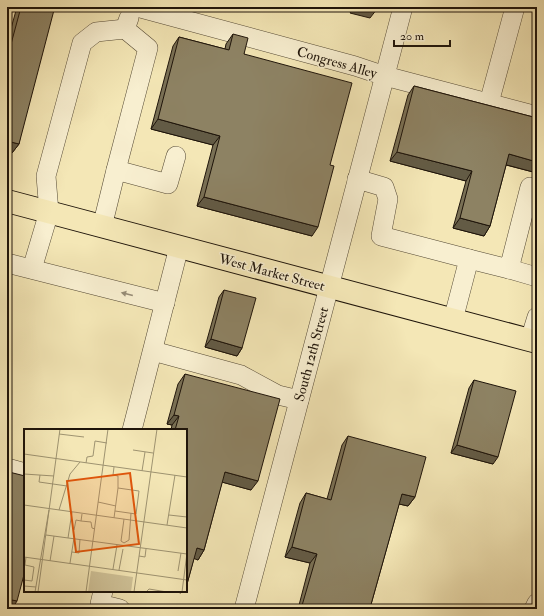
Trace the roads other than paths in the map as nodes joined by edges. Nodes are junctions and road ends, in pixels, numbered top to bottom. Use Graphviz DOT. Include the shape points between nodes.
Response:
graph roads {
  1 [pos="133,7"];
  2 [pos="137,7"];
  3 [pos="403,7"];
  4 [pos="515,7"];
  5 [pos="188,14"];
  6 [pos="124,29"];
  7 [pos="385,76"];
  8 [pos="489,103"];
  9 [pos="537,116"];
  10 [pos="176,156"];
  11 [pos="116,170"];
  12 [pos="357,179"];
  13 [pos="530,187"];
  14 [pos="7,201"];
  15 [pos="49,212"];
  16 [pos="102,226"];
  17 [pos="179,247"];
  18 [pos="469,259"];
  19 [pos="7,263"];
  20 [pos="509,269"];
  21 [pos="32,270"];
  22 [pos="537,277"];
  23 [pos="329,287"];
  24 [pos="165,303"];
  25 [pos="537,317"];
  26 [pos="453,320"];
  27 [pos="533,341"];
  28 [pos="153,351"];
  29 [pos="299,400"];
  30 [pos="132,429"];
  31 [pos="7,468"];
  32 [pos="24,473"];
  33 [pos="103,592"];
  34 [pos="537,603"];
  35 [pos="120,609"];
  36 [pos="244,609"];
  37 [pos="534,609"];
  1 -- 6 [label="street"];
  2 -- 5 [label="street, Congress Alley"];
  3 -- 7 [label="street, South 12th Street"];
  4 -- 8 [label="street"];
  5 -- 7 [label="street, Congress Alley"];
  6 -- 11 [label="street" via="148,48"];
  6 -- 15 [label="street" via="96,32 82,43 46,176"];
  7 -- 8 [label="street, Congress Alley"];
  7 -- 12 [label="street, South 12th Street"];
  8 -- 9 [label="street, Congress Alley"];
  10 -- 11 [label="street" via="168,184"];
  11 -- 16 [label="street"];
  12 -- 18 [label="street" via="384,186 388,199 381,236"];
  12 -- 23 [label="street, South 12th Street"];
  13 -- 20 [label="street"];
  14 -- 15 [label="main road, West Market Street"];
  15 -- 16 [label="main road, West Market Street"];
  15 -- 21 [label="street"];
  16 -- 17 [label="main road, West Market Street"];
  17 -- 23 [label="main road, West Market Street"];
  17 -- 24 [label="street"];
  18 -- 20 [label="street"];
  18 -- 26 [label="street"];
  19 -- 21 [label="street"];
  20 -- 22 [label="street"];
  24 -- 21 [label="street, one-way"];
  23 -- 26 [label="main road, West Market Street"];
  23 -- 29 [label="street, South 12th Street"];
  24 -- 28 [label="street"];
  25 -- 27 [label="street"];
  26 -- 27 [label="main road, West Market Street"];
  28 -- 29 [label="street" via="241,375 278,395"];
  28 -- 30 [label="street"];
  29 -- 36 [label="street, South 12th Street"];
  31 -- 32 [label="street"];
  33 -- 35 [label="street" via="100,604"];
  34 -- 37 [label="street"];
}
